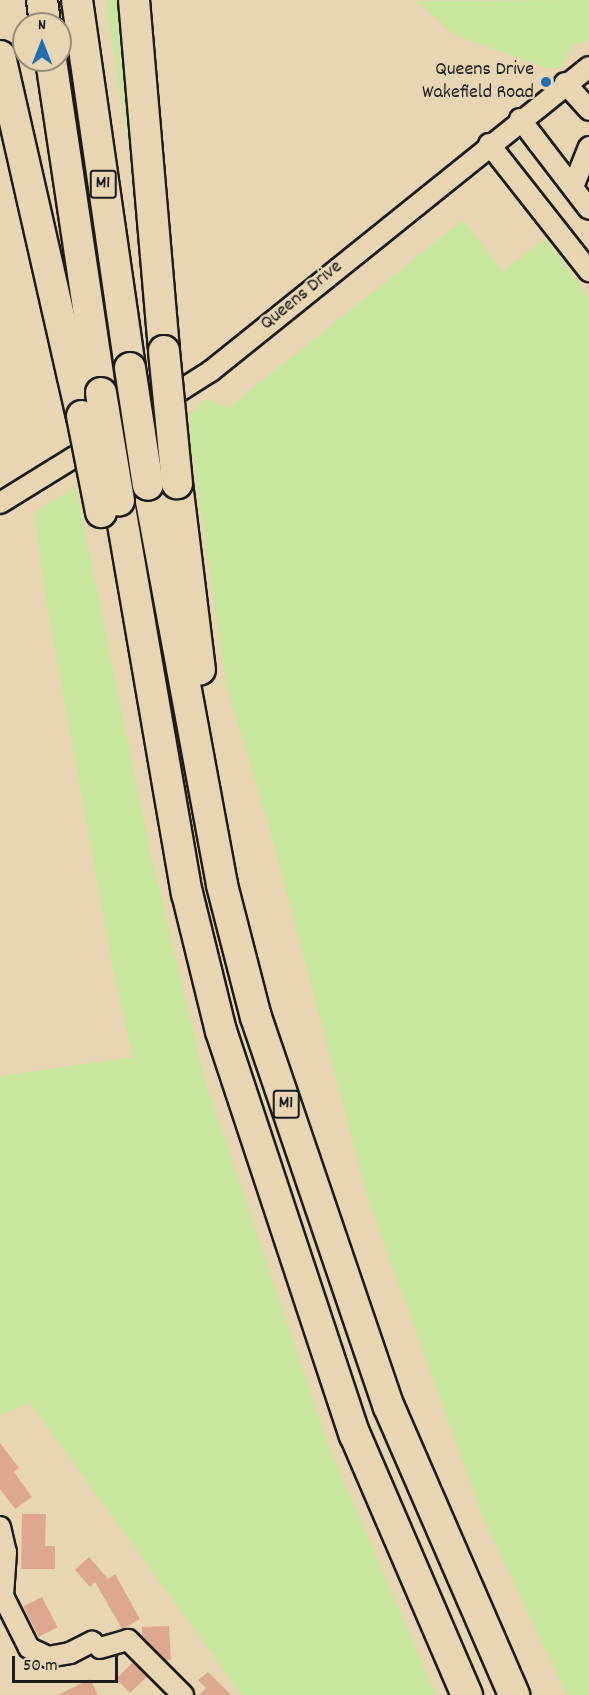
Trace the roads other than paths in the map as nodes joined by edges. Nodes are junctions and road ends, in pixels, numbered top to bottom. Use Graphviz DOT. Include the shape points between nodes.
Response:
graph roads {
  1 [pos="77,0"];
  2 [pos="134,0"];
  3 [pos="0,56"];
  4 [pos="589,67"];
  5 [pos="53,72"];
  6 [pos="565,83"];
  7 [pos="589,110"];
  8 [pos="520,120"];
  9 [pos="489,144"];
  10 [pos="589,147"];
  11 [pos="573,187"];
  12 [pos="589,209"];
  13 [pos="589,271"];
  14 [pos="163,484"];
  15 [pos="0,503"];
  16 [pos="110,507"];
  17 [pos="0,1527"];
  18 [pos="183,1695"];
  19 [pos="467,1695"];
  20 [pos="514,1695"];
  1 -- 14 [label="highway, M1, bridge" via="130,368"];
  2 -- 14 [label="highway, bridge" via="164,351"];
  3 -- 16 [label="highway, bridge" via="82,416"];
  4 -- 6 [label="street, Queens Drive"];
  5 -- 16 [label="highway, M1, bridge" via="101,393"];
  6 -- 7 [label="street"];
  6 -- 8 [label="street, Queens Drive"];
  8 -- 9 [label="street, Queens Drive"];
  8 -- 11 [label="street"];
  9 -- 13 [label="street"];
  9 -- 15 [label="street, Queens Drive" via="211,371"];
  10 -- 11 [label="street"];
  11 -- 12 [label="street"];
  14 -- 20 [label="highway, M1" via="222,885 256,1017 389,1407"];
  16 -- 19 [label="highway, M1" via="187,893 221,1031 355,1435"];
  17 -- 18 [label="street" via="6,1552 3,1596 29,1648 48,1657 96,1642 128,1640"];
}
